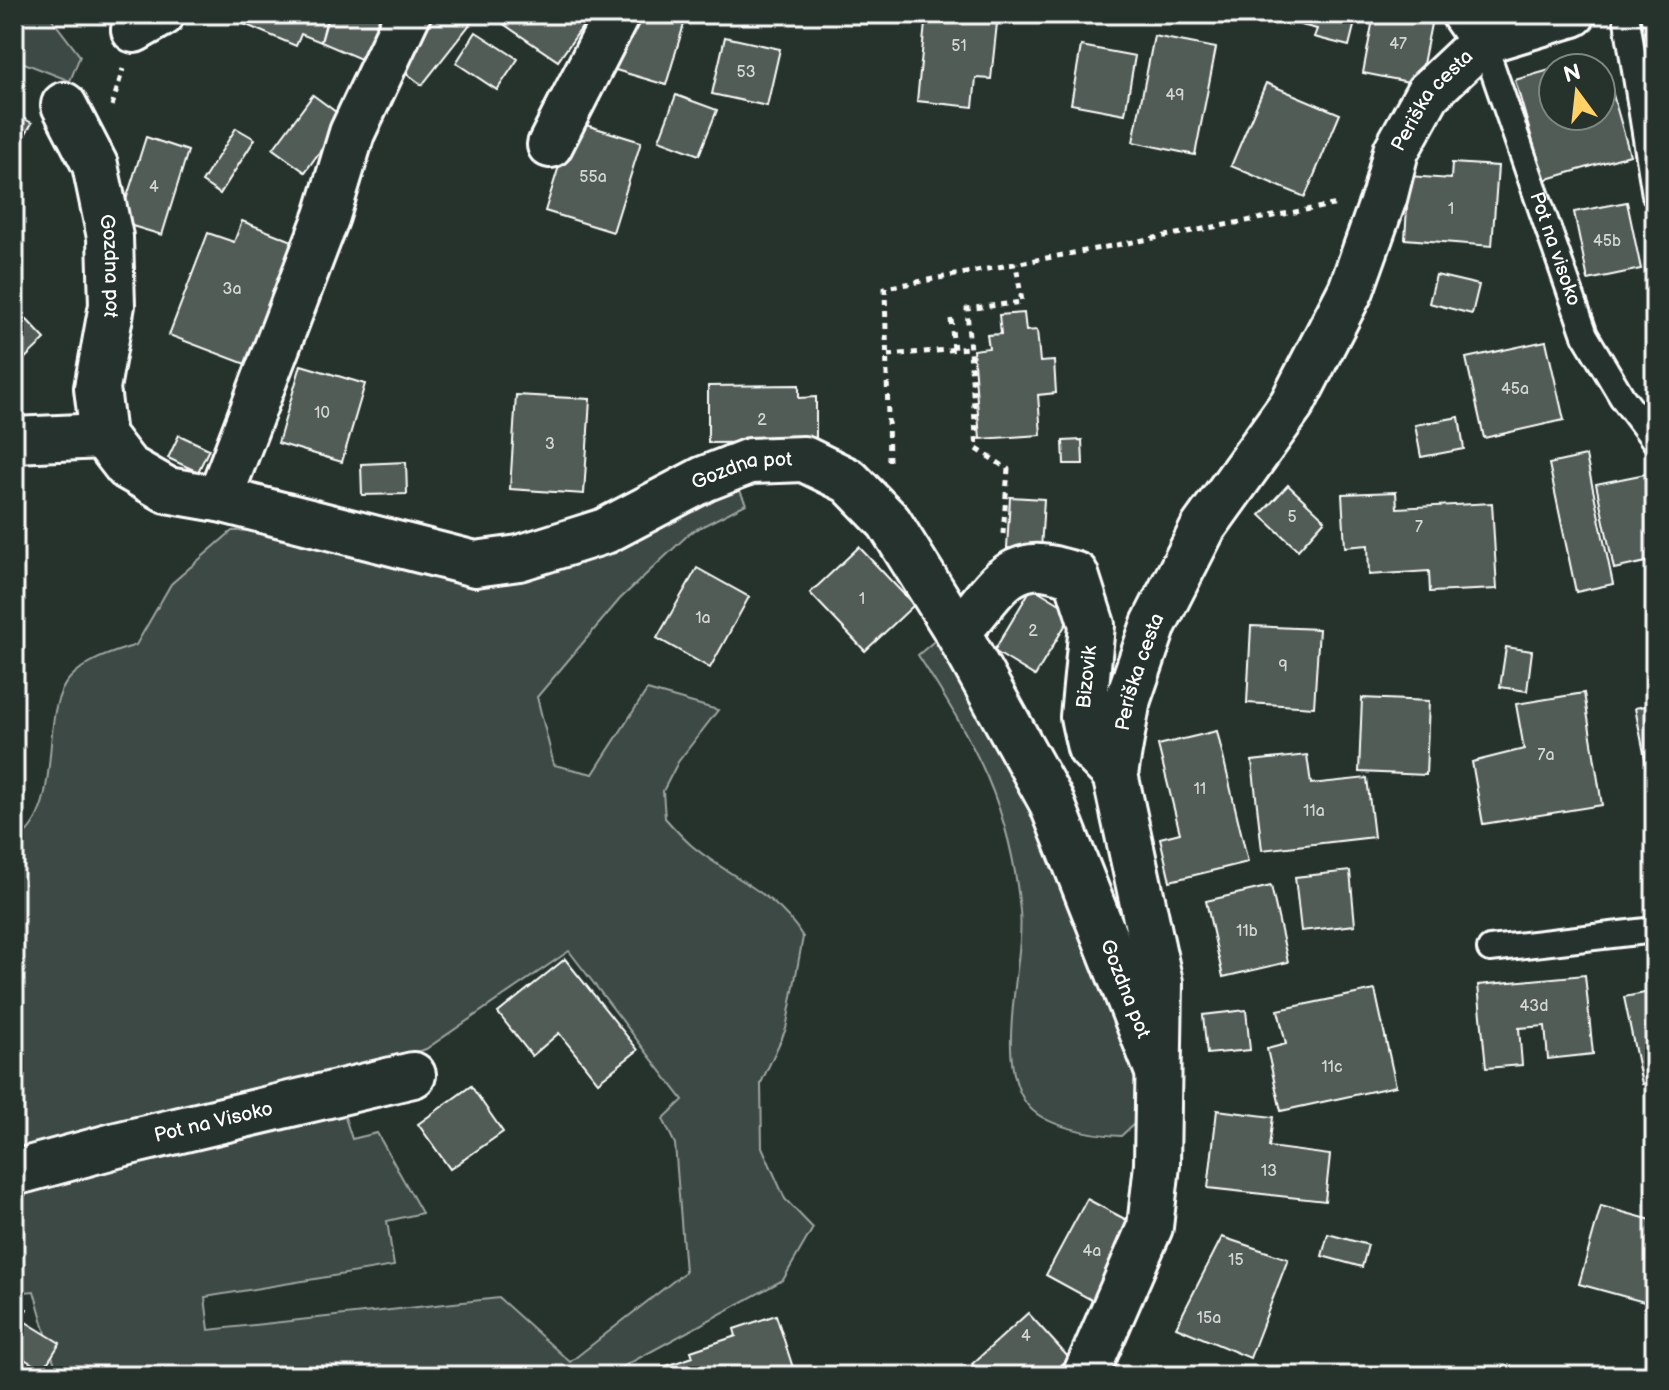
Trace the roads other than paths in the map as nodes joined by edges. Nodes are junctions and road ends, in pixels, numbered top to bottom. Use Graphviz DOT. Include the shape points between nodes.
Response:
graph roads {
  1 [pos="408,14"];
  2 [pos="617,14"];
  3 [pos="1573,14"];
  4 [pos="1626,14"];
  5 [pos="1474,28"];
  6 [pos="64,105"];
  7 [pos="550,145"];
  8 [pos="1655,195"];
  9 [pos="103,436"];
  10 [pos="14,440"];
  11 [pos="1655,441"];
  12 [pos="219,499"];
  13 [pos="957,631"];
  14 [pos="1115,774"];
  15 [pos="1655,930"];
  16 [pos="1490,949"];
  17 [pos="1158,1072"];
  18 [pos="413,1075"];
  19 [pos="14,1173"];
  20 [pos="1085,1376"];
  1 -- 12 [label="street" via="352,133 327,216"];
  2 -- 7 [label="street"];
  3 -- 5 [label="street"];
  4 -- 8 [label="lane"];
  5 -- 11 [label="lane, Pot na visoko" via="1585,335"];
  5 -- 14 [label="street, Periška cesta" via="1428,93 1396,151 1351,290 1292,404 1203,528 1154,624 1128,699"];
  6 -- 9 [label="street, Gozdna pot" via="95,165 110,237 112,305 97,388"];
  9 -- 10 [label="street"];
  9 -- 12 [label="street, Gozdna pot" via="127,467 167,490"];
  12 -- 13 [label="street, Gozdna pot" via="475,564 519,558 605,531 750,461 804,459 849,481 889,522"];
  13 -- 14 [label="street, Bizovik" via="976,616 1000,579 1034,566 1076,575 1092,625 1083,717 1090,748"];
  13 -- 17 [label="street, Gozdna pot" via="1051,801"];
  14 -- 17 [label="street, Periška cesta" via="1160,983"];
  15 -- 16 [label="lane"];
  17 -- 20 [label="street, Periška cesta" via="1150,1227"];
  18 -- 19 [label="street, Pot na Visoko"];
}
